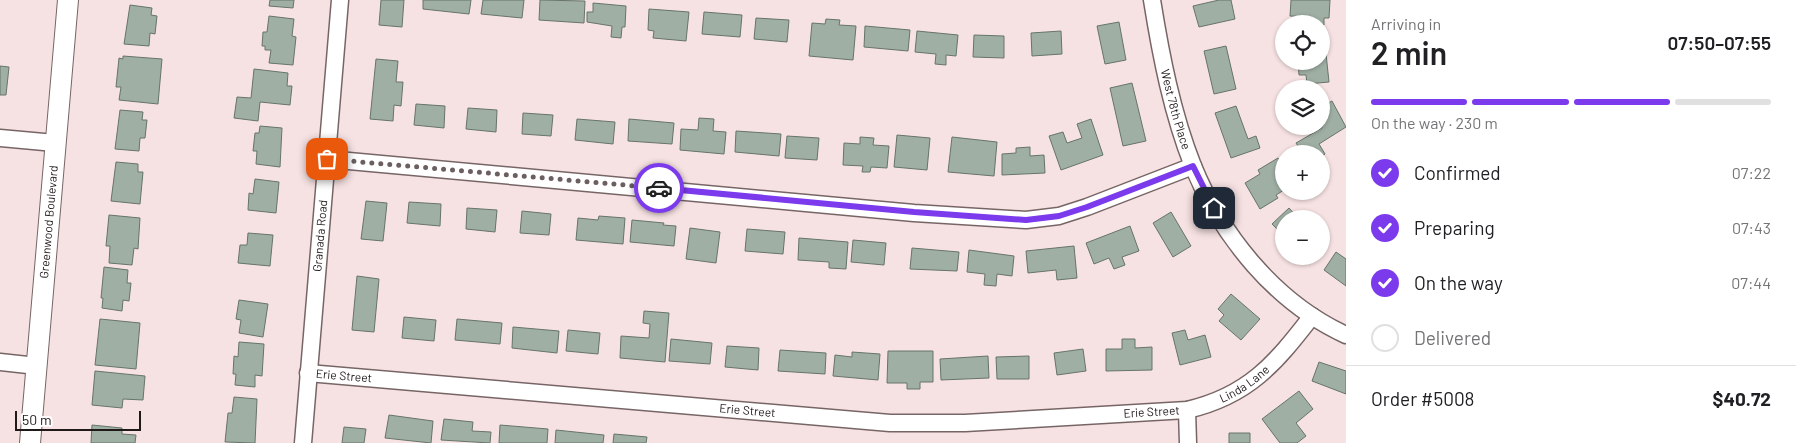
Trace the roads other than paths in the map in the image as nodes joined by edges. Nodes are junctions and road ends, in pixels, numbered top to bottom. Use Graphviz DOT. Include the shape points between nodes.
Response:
graph roads {
  1 [pos="68,0"];
  2 [pos="340,0"];
  3 [pos="1152,0"];
  4 [pos="0,138"];
  5 [pos="56,143"];
  6 [pos="327,159"];
  7 [pos="1193,166"];
  8 [pos="1312,316"];
  9 [pos="1346,335"];
  10 [pos="0,362"];
  11 [pos="37,366"];
  12 [pos="308,373"];
  13 [pos="1187,410"];
  14 [pos="30,443"];
  15 [pos="303,443"];
  16 [pos="1188,443"];
  1 -- 5 [label="street, Greenwood Boulevard"];
  2 -- 6 [label="street, Granada Road"];
  3 -- 7 [label="street, West 78th Place" via="1165,74"];
  4 -- 5 [label="street"];
  5 -- 11 [label="street, Greenwood Boulevard"];
  6 -- 7 [label="street" via="1019,220 1059,216"];
  6 -- 12 [label="street, Granada Road"];
  7 -- 8 [label="street, West 78th Place" via="1214,208 1245,254 1281,292"];
  8 -- 9 [label="street, West 78th Place"];
  8 -- 13 [label="street, Linda Lane" via="1279,358 1251,382 1228,397"];
  10 -- 11 [label="street"];
  11 -- 14 [label="street, Greenwood Boulevard"];
  12 -- 13 [label="street, Erie Street" via="890,423 965,423"];
  12 -- 15 [label="street, Granada Road"];
  13 -- 16 [label="street"];
}
